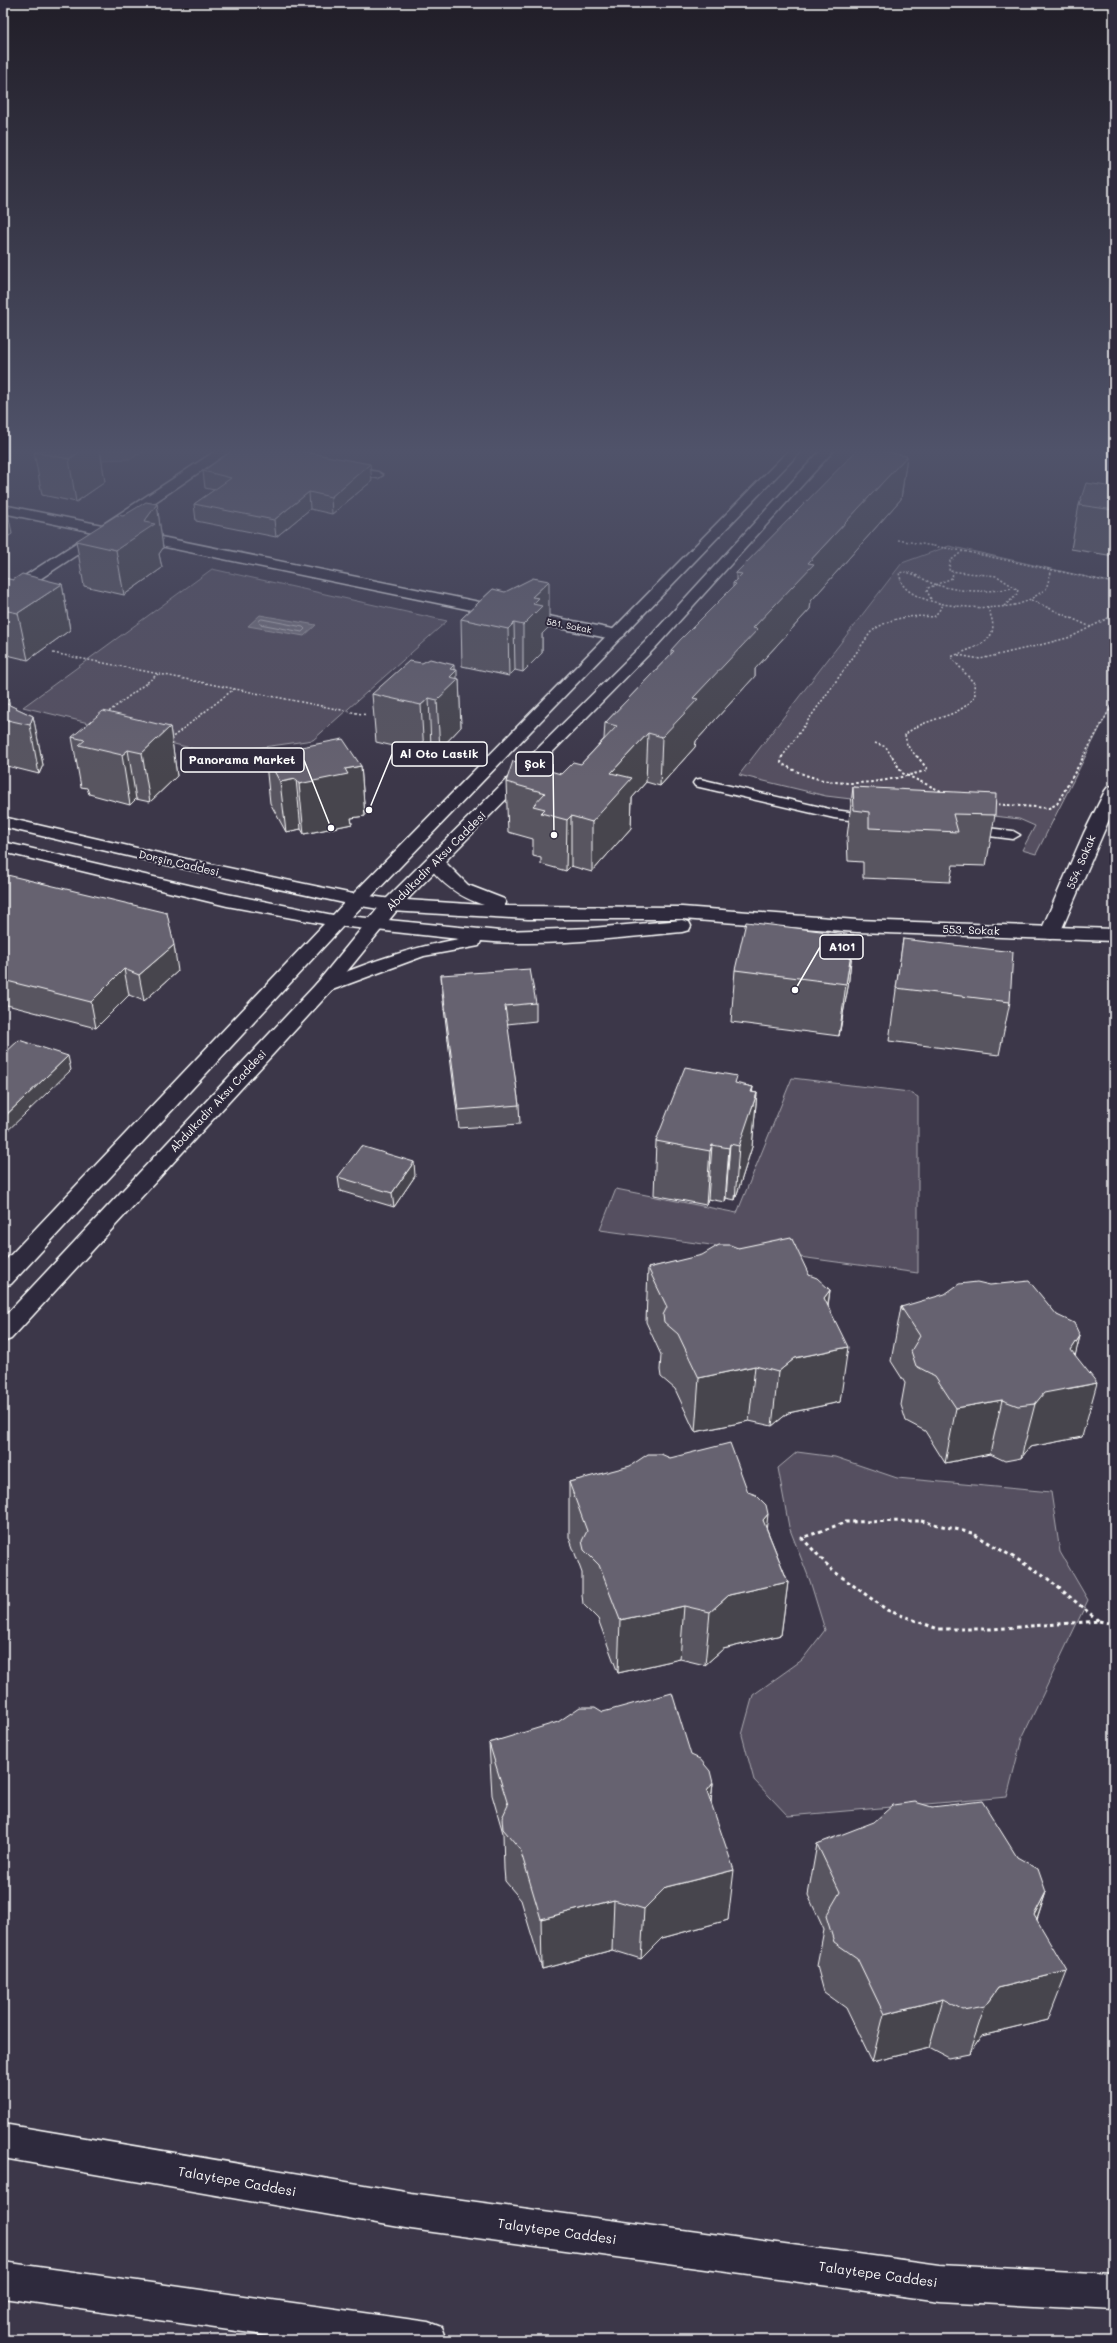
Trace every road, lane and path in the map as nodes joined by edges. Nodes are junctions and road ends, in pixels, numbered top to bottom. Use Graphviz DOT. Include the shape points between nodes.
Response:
graph roads {
  1 [pos="59,559"];
  2 [pos="242,559"];
  3 [pos="690,559"];
  4 [pos="728,559"];
  5 [pos="952,559"];
  6 [pos="1004,559"];
  7 [pos="1052,569"];
  8 [pos="953,572"];
  9 [pos="1114,583"];
  10 [pos="935,585"];
  11 [pos="1011,588"];
  12 [pos="3,596"];
  13 [pos="1030,599"];
  14 [pos="932,600"];
  15 [pos="944,604"];
  16 [pos="1004,606"];
  17 [pos="987,607"];
  18 [pos="1114,615"];
  19 [pos="1091,627"];
  20 [pos="617,635"];
  21 [pos="53,653"];
  22 [pos="957,654"];
  23 [pos="158,674"];
  24 [pos="234,689"];
  25 [pos="1114,702"];
  26 [pos="367,715"];
  27 [pos="102,717"];
  28 [pos="169,740"];
  29 [pos="875,743"];
  30 [pos="908,777"];
  31 [pos="700,783"];
  32 [pos="1114,791"];
  33 [pos="947,793"];
  34 [pos="988,803"];
  35 [pos="888,821"];
  36 [pos="3,822"];
  37 [pos="959,829"];
  38 [pos="1013,835"];
  39 [pos="3,847"];
  40 [pos="435,862"];
  41 [pos="356,900"];
  42 [pos="391,905"];
  43 [pos="528,913"];
  44 [pos="337,921"];
  45 [pos="829,924"];
  46 [pos="376,925"];
  47 [pos="1050,933"];
  48 [pos="1114,935"];
  49 [pos="500,937"];
  50 [pos="324,987"];
  51 [pos="3,1278"];
  52 [pos="3,1332"];
  53 [pos="1099,1621"];
  54 [pos="1109,1623"];
  55 [pos="3,2141"];
  56 [pos="3,2280"];
  57 [pos="1114,2292"];
  58 [pos="427,2340"];
  1 -- 12 [label="main road"];
  2 -- 20 [label="main road, 581. Sokak"];
  3 -- 20 [label="main road"];
  4 -- 40 [label="main road, Abdulkadir Aksu Caddesi" via="650,645"];
  5 -- 8 [label="path" via="949,570"];
  6 -- 7 [label="path"];
  7 -- 9 [label="path"];
  7 -- 13 [label="path" via="1046,589"];
  8 -- 10 [label="path" via="952,578"];
  8 -- 11 [label="path" via="964,575 998,576 1008,582"];
  10 -- 11 [label="path" via="974,591"];
  10 -- 14 [label="path" via="927,591"];
  10 -- 14 [label="path" via="906,572 899,573 900,583 904,588"];
  11 -- 16 [label="path" via="1018,590 1016,596"];
  13 -- 16 [label="path"];
  13 -- 19 [label="path"];
  14 -- 15 [label="path"];
  15 -- 17 [label="path"];
  15 -- 30 [label="path" via="934,617 892,618 880,624 782,755 781,763 790,770 838,783 864,784"];
  16 -- 17 [label="path"];
  17 -- 22 [label="path" via="994,619 995,630 992,637"];
  18 -- 19 [label="path"];
  19 -- 22 [label="path" via="1071,637 980,659"];
  20 -- 41 [label="main road"];
  21 -- 23 [label="path"];
  22 -- 30 [label="path" via="951,657 975,685 975,696 971,704 962,711 923,721 909,728 905,735 907,745 928,770"];
  23 -- 24 [label="path"];
  23 -- 27 [label="path"];
  24 -- 26 [label="path"];
  24 -- 28 [label="path"];
  25 -- 34 [label="path" via="1057,804 1049,808"];
  29 -- 30 [label="path" via="886,747 902,773"];
  30 -- 33 [label="path"];
  31 -- 35 [label="lane" via="834,814"];
  32 -- 47 [label="main road, 554. Sokak"];
  36 -- 41 [label="main road, Dorşin Caddesi" via="174,862"];
  37 -- 38 [label="lane"];
  39 -- 44 [label="main road" via="227,900"];
  40 -- 42 [label="main road, Abdulkadir Aksu Caddesi"];
  40 -- 43 [label="main road" via="464,893"];
  41 -- 42 [label="main road, Dorşin Caddesi"];
  41 -- 44 [label="main road"];
  42 -- 43 [label="main road, Dorşin Caddesi"];
  42 -- 46 [label="main road, Abdulkadir Aksu Caddesi"];
  43 -- 45 [label="main road" via="682,913"];
  44 -- 46 [label="main road"];
  44 -- 51 [label="main road"];
  45 -- 47 [label="main road, 553. Sokak"];
  45 -- 49 [label="main road" via="672,926 592,934"];
  46 -- 49 [label="main road"];
  46 -- 50 [label="main road, Abdulkadir Aksu Caddesi"];
  47 -- 48 [label="main road, 553. Sokak"];
  49 -- 50 [label="main road" via="409,954"];
  50 -- 52 [label="main road, Abdulkadir Aksu Caddesi"];
  53 -- 53 [label="path" via="1042,1574 972,1533 921,1521 846,1522 802,1538 832,1570 887,1610 938,1629 991,1629"];
  53 -- 54 [label="path"];
  55 -- 57 [label="main road, Talaytepe Caddesi" via="435,2214 939,2283"];
  56 -- 58 [label="main road"];
}
